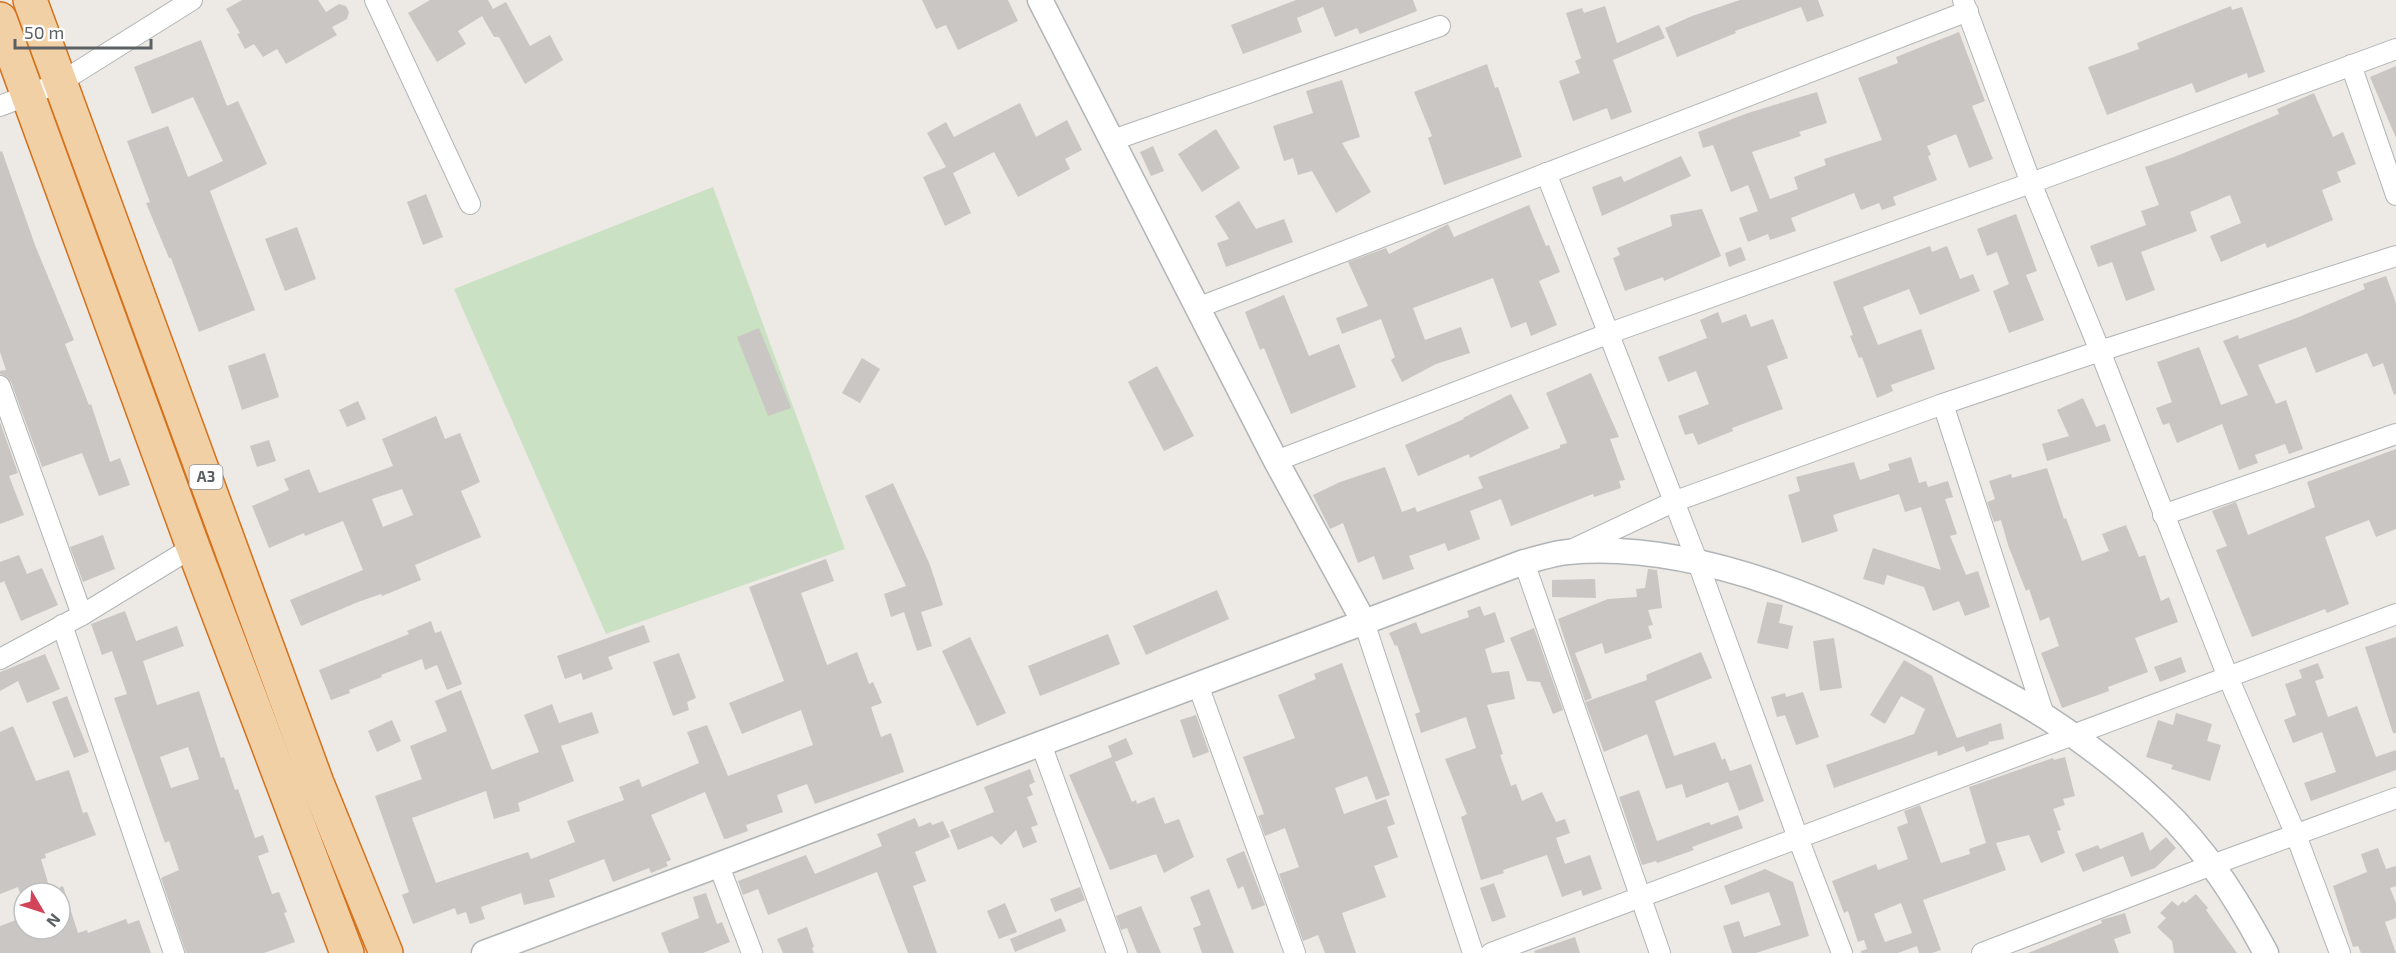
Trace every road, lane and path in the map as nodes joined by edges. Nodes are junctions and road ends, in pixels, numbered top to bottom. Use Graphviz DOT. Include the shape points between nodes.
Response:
graph roads {
  1 [pos="30,0"];
  2 [pos="192,0"];
  3 [pos="375,0"];
  4 [pos="1040,0"];
  5 [pos="1965,6"];
  6 [pos="0,19"];
  7 [pos="1440,26"];
  8 [pos="2396,49"];
  9 [pos="2351,64"];
  10 [pos="61,82"];
  11 [pos="14,100"];
  12 [pos="1113,140"];
  13 [pos="1546,173"];
  14 [pos="2031,183"];
  15 [pos="2396,195"];
  16 [pos="470,204"];
  17 [pos="2396,256"];
  18 [pos="1197,308"];
  19 [pos="1610,333"];
  20 [pos="2100,351"];
  21 [pos="0,386"];
  22 [pos="1943,404"];
  23 [pos="2396,434"];
  24 [pos="1276,461"];
  25 [pos="1673,502"];
  26 [pos="2163,514"];
  27 [pos="193,547"];
  28 [pos="1567,552"];
  29 [pos="1524,562"];
  30 [pos="1698,563"];
  31 [pos="253,605"];
  32 [pos="2396,614"];
  33 [pos="82,615"];
  34 [pos="220,619"];
  35 [pos="1364,622"];
  36 [pos="62,625"];
  37 [pos="0,658"];
  38 [pos="2228,677"];
  39 [pos="1198,685"];
  40 [pos="2044,715"];
  41 [pos="2073,734"];
  42 [pos="1041,744"];
  43 [pos="2396,798"];
  44 [pos="2296,836"];
  45 [pos="1798,837"];
  46 [pos="2212,865"];
  47 [pos="719,866"];
  48 [pos="1639,898"];
  49 [pos="174,953"];
  50 [pos="347,953"];
  51 [pos="386,953"];
  52 [pos="484,953"];
  53 [pos="752,953"];
  54 [pos="1117,953"];
  55 [pos="1295,953"];
  56 [pos="1473,953"];
  57 [pos="1491,953"];
  58 [pos="1660,953"];
  59 [pos="1842,953"];
  60 [pos="1982,953"];
  61 [pos="2266,953"];
  62 [pos="2340,953"];
  1 -- 10 [label="highway, A3"];
  2 -- 10 [label="street"];
  3 -- 16 [label="street"];
  4 -- 12 [label="street"];
  5 -- 13 [label="street"];
  5 -- 14 [label="street"];
  6 -- 11 [label="highway, A3"];
  7 -- 12 [label="street"];
  8 -- 9 [label="street"];
  9 -- 14 [label="street"];
  9 -- 15 [label="street"];
  10 -- 11 [label="street"];
  10 -- 31 [label="highway, A3"];
  11 -- 27 [label="highway, A3"];
  12 -- 18 [label="street"];
  13 -- 18 [label="street"];
  13 -- 19 [label="street"];
  14 -- 19 [label="street"];
  14 -- 20 [label="street"];
  17 -- 20 [label="street"];
  18 -- 24 [label="street"];
  19 -- 24 [label="street"];
  19 -- 25 [label="street"];
  20 -- 22 [label="street"];
  20 -- 26 [label="street"];
  21 -- 33 [label="street"];
  22 -- 25 [label="street"];
  22 -- 40 [label="street"];
  23 -- 26 [label="street"];
  24 -- 35 [label="street"];
  25 -- 28 [label="street"];
  25 -- 30 [label="street"];
  26 -- 38 [label="street"];
  27 -- 33 [label="street"];
  27 -- 34 [label="highway, A3"];
  28 -- 29 [label="street"];
  28 -- 30 [label="street" via="1618,552"];
  29 -- 35 [label="street"];
  29 -- 48 [label="street"];
  30 -- 40 [label="street" via="1761,580 1853,615"];
  30 -- 45 [label="street"];
  31 -- 34 [label="highway"];
  31 -- 51 [label="highway, A3" via="317,783"];
  32 -- 38 [label="street"];
  33 -- 36 [label="street"];
  34 -- 50 [label="highway, A3"];
  35 -- 39 [label="street"];
  35 -- 56 [label="street"];
  36 -- 37 [label="street"];
  36 -- 49 [label="street"];
  38 -- 41 [label="street"];
  38 -- 44 [label="street"];
  39 -- 42 [label="street"];
  39 -- 55 [label="street"];
  40 -- 41 [label="street"];
  41 -- 45 [label="street"];
  41 -- 46 [label="street" via="2160,806"];
  42 -- 47 [label="street"];
  42 -- 54 [label="street"];
  43 -- 44 [label="street"];
  44 -- 46 [label="street"];
  44 -- 62 [label="street"];
  45 -- 48 [label="street"];
  45 -- 59 [label="street"];
  46 -- 60 [label="street"];
  46 -- 61 [label="street" via="2236,898"];
  47 -- 52 [label="street"];
  47 -- 53 [label="street"];
  48 -- 57 [label="street"];
  48 -- 58 [label="street"];
}
